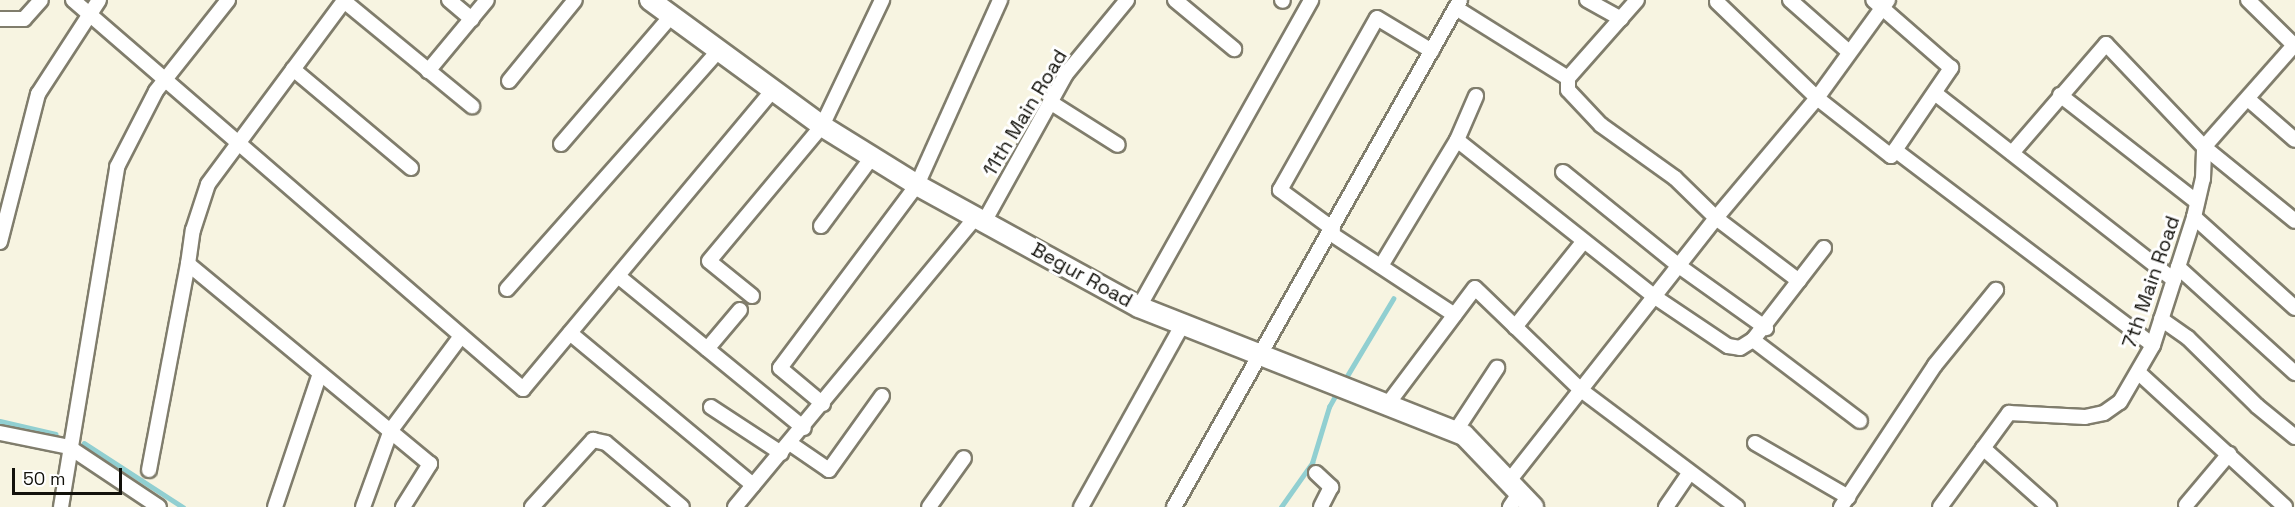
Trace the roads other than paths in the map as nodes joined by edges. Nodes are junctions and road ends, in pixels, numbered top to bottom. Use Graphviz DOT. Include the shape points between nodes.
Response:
graph roads {
  1 [pos="41,0"];
  2 [pos="73,0"];
  3 [pos="99,0"];
  4 [pos="228,0"];
  5 [pos="449,0"];
  6 [pos="487,0"];
  7 [pos="575,0"];
  8 [pos="650,0"];
  9 [pos="882,0"];
  10 [pos="1000,0"];
  11 [pos="1127,0"];
  12 [pos="1174,0"];
  13 [pos="1311,0"];
  14 [pos="1587,0"];
  15 [pos="1636,0"];
  16 [pos="1790,0"];
  17 [pos="2248,0"];
  18 [pos="1717,2"];
  19 [pos="1881,2"];
  20 [pos="1458,4"];
  21 [pos="88,13"];
  22 [pos="672,15"];
  23 [pos="0,19"];
  24 [pos="472,19"];
  25 [pos="1621,19"];
  26 [pos="2295,45"];
  27 [pos="1234,49"];
  28 [pos="717,51"];
  29 [pos="1432,51"];
  30 [pos="1849,52"];
  31 [pos="293,69"];
  32 [pos="428,71"];
  33 [pos="1568,78"];
  34 [pos="164,81"];
  35 [pos="509,81"];
  36 [pos="773,90"];
  37 [pos="1936,94"];
  38 [pos="2060,95"];
  39 [pos="1476,96"];
  40 [pos="1817,98"];
  41 [pos="2248,99"];
  42 [pos="1050,102"];
  43 [pos="472,106"];
  44 [pos="822,126"];
  45 [pos="1457,140"];
  46 [pos="2295,140"];
  47 [pos="237,144"];
  48 [pos="561,144"];
  49 [pos="1118,145"];
  50 [pos="2204,147"];
  51 [pos="1895,150"];
  52 [pos="2012,153"];
  53 [pos="872,157"];
  54 [pos="411,168"];
  55 [pos="1563,172"];
  56 [pos="917,184"];
  57 [pos="2197,202"];
  58 [pos="2194,217"];
  59 [pos="1716,218"];
  60 [pos="980,219"];
  61 [pos="2295,221"];
  62 [pos="821,226"];
  63 [pos="1332,231"];
  64 [pos="1,235"];
  65 [pos="1584,241"];
  66 [pos="1824,248"];
  67 [pos="188,264"];
  68 [pos="1381,266"];
  69 [pos="1679,266"];
  70 [pos="2176,273"];
  71 [pos="618,276"];
  72 [pos="1799,281"];
  73 [pos="507,289"];
  74 [pos="1996,290"];
  75 [pos="752,296"];
  76 [pos="1655,297"];
  77 [pos="1139,307"];
  78 [pos="2295,308"];
  79 [pos="740,310"];
  80 [pos="1455,315"];
  81 [pos="2161,319"];
  82 [pos="1183,324"];
  83 [pos="1515,327"];
  84 [pos="1766,328"];
  85 [pos="570,333"];
  86 [pos="461,336"];
  87 [pos="1753,340"];
  88 [pos="2153,345"];
  89 [pos="707,349"];
  90 [pos="1262,356"];
  91 [pos="1497,368"];
  92 [pos="320,373"];
  93 [pos="2139,373"];
  94 [pos="2295,373"];
  95 [pos="1581,390"];
  96 [pos="882,396"];
  97 [pos="823,404"];
  98 [pos="1387,405"];
  99 [pos="711,407"];
  100 [pos="1860,421"];
  101 [pos="804,428"];
  102 [pos="391,430"];
  103 [pos="1455,432"];
  104 [pos="0,434"];
  105 [pos="2295,437"];
  106 [pos="1755,443"];
  107 [pos="69,447"];
  108 [pos="786,448"];
  109 [pos="1983,448"];
  110 [pos="2229,454"];
  111 [pos="964,458"];
  112 [pos="149,470"];
  113 [pos="1690,472"];
  114 [pos="1316,473"];
  115 [pos="753,485"];
  116 [pos="1518,497"];
  117 [pos="1845,502"];
  118 [pos="1734,506"];
  119 [pos="2186,506"];
  120 [pos="61,507"];
  121 [pos="159,507"];
  122 [pos="275,507"];
  123 [pos="363,507"];
  124 [pos="403,507"];
  125 [pos="532,507"];
  126 [pos="682,507"];
  127 [pos="735,507"];
  128 [pos="928,507"];
  129 [pos="1081,507"];
  130 [pos="1174,507"];
  131 [pos="1321,507"];
  132 [pos="1666,507"];
  133 [pos="1940,507"];
  134 [pos="2049,507"];
  135 [pos="2285,507"];
  1 -- 23 [label="street" via="24,19"];
  2 -- 21 [label="street"];
  3 -- 21 [label="street"];
  4 -- 34 [label="street"];
  5 -- 24 [label="street"];
  6 -- 24 [label="street"];
  7 -- 35 [label="street"];
  8 -- 22 [label="main road, Begur Road"];
  9 -- 44 [label="street"];
  10 -- 56 [label="street"];
  11 -- 42 [label="street, 11th Main Road" via="1066,74"];
  12 -- 27 [label="street"];
  13 -- 77 [label="street"];
  14 -- 25 [label="street"];
  15 -- 25 [label="street"];
  16 -- 30 [label="street"];
  17 -- 26 [label="street"];
  18 -- 40 [label="street"];
  19 -- 30 [label="street"];
  19 -- 37 [label="street" via="1951,68"];
  20 -- 29 [label="street"];
  20 -- 33 [label="street"];
  21 -- 34 [label="street"];
  21 -- 64 [label="street" via="38,94"];
  22 -- 28 [label="main road, Begur Road"];
  22 -- 48 [label="street"];
  24 -- 32 [label="street"];
  25 -- 33 [label="street"];
  26 -- 41 [label="street"];
  28 -- 36 [label="main road, Begur Road"];
  28 -- 73 [label="street"];
  29 -- 63 [label="street"];
  29 -- 63 [label="street" via="1377,18 1280,190"];
  30 -- 40 [label="street"];
  31 -- 32 [label="street" via="344,1"];
  31 -- 47 [label="street"];
  31 -- 54 [label="street"];
  32 -- 43 [label="street"];
  33 -- 59 [label="street" via="1568,90 1601,125 1675,178"];
  34 -- 47 [label="street"];
  34 -- 107 [label="street" via="117,167"];
  36 -- 44 [label="main road, Begur Road"];
  36 -- 71 [label="street"];
  37 -- 51 [label="street"];
  37 -- 52 [label="street"];
  38 -- 50 [label="street" via="2106,44"];
  38 -- 52 [label="street"];
  38 -- 57 [label="street"];
  39 -- 45 [label="street"];
  40 -- 51 [label="street" via="1891,156"];
  40 -- 59 [label="street"];
  41 -- 46 [label="street"];
  41 -- 50 [label="street"];
  42 -- 49 [label="street"];
  42 -- 60 [label="street, 11th Main Road"];
  44 -- 53 [label="main road, Begur Road"];
  44 -- 75 [label="street" via="710,261"];
  45 -- 65 [label="street"];
  45 -- 68 [label="street"];
  47 -- 67 [label="street" via="208,184 193,230"];
  47 -- 86 [label="street"];
  50 -- 57 [label="street, 7th Main Road"];
  50 -- 61 [label="street"];
  51 -- 88 [label="street"];
  52 -- 70 [label="street"];
  53 -- 56 [label="main road, Begur Road"];
  53 -- 62 [label="street"];
  55 -- 69 [label="street"];
  56 -- 60 [label="main road, Begur Road"];
  56 -- 97 [label="street" via="780,368"];
  57 -- 58 [label="street, 7th Main Road"];
  58 -- 70 [label="street, 7th Main Road"];
  58 -- 78 [label="street"];
  59 -- 69 [label="street"];
  59 -- 72 [label="street"];
  60 -- 77 [label="main road, Begur Road"];
  60 -- 97 [label="street, 11th Main Road"];
  63 -- 68 [label="street"];
  63 -- 90 [label="street"];
  65 -- 76 [label="street"];
  65 -- 83 [label="street"];
  66 -- 72 [label="street"];
  67 -- 92 [label="street"];
  67 -- 112 [label="street"];
  68 -- 80 [label="street"];
  69 -- 76 [label="street"];
  69 -- 84 [label="street"];
  70 -- 81 [label="street, 7th Main Road"];
  70 -- 94 [label="street"];
  71 -- 85 [label="street"];
  71 -- 89 [label="street"];
  72 -- 84 [label="street"];
  74 -- 117 [label="street" via="1935,365"];
  76 -- 87 [label="street" via="1728,346 1740,348"];
  76 -- 95 [label="street"];
  77 -- 82 [label="main road, Begur Road"];
  79 -- 89 [label="street"];
  80 -- 83 [label="street" via="1475,288"];
  80 -- 98 [label="street"];
  81 -- 88 [label="street, 7th Main Road"];
  81 -- 105 [label="street" via="2188,338 2257,406"];
  82 -- 90 [label="main road, Begur Road"];
  82 -- 129 [label="street"];
  83 -- 95 [label="street"];
  84 -- 87 [label="street"];
  85 -- 86 [label="street" via="523,389"];
  85 -- 115 [label="street"];
  86 -- 102 [label="street"];
  87 -- 100 [label="street"];
  88 -- 93 [label="street, 7th Main Road"];
  89 -- 101 [label="street"];
  90 -- 98 [label="main road, Begur Road"];
  90 -- 130 [label="street"];
  91 -- 103 [label="street"];
  92 -- 102 [label="street"];
  92 -- 122 [label="street"];
  93 -- 109 [label="street, 7th Main Road" via="2120,402 2104,413 2064,417 2009,413"];
  93 -- 110 [label="street"];
  95 -- 113 [label="street"];
  95 -- 116 [label="street"];
  96 -- 108 [label="street" via="829,470"];
  97 -- 101 [label="street, 11th Main Road"];
  98 -- 103 [label="main road, Begur Road"];
  99 -- 108 [label="street"];
  101 -- 108 [label="street, 11th Main Road"];
  102 -- 123 [label="street"];
  102 -- 124 [label="street" via="430,464"];
  103 -- 116 [label="main road, Begur Road" via="1464,435"];
  104 -- 107 [label="street"];
  106 -- 117 [label="street"];
  107 -- 120 [label="street"];
  107 -- 121 [label="street"];
  108 -- 115 [label="street, 11th Main Road"];
  109 -- 133 [label="street, 7th Main Road"];
  109 -- 134 [label="street"];
  110 -- 119 [label="street"];
  110 -- 135 [label="street"];
  111 -- 128 [label="street"];
  113 -- 118 [label="street"];
  113 -- 132 [label="street"];
  114 -- 131 [label="street" via="1331,487"];
  115 -- 127 [label="street, 11th Main Road"];
  125 -- 126 [label="street" via="592,440 606,443"];
}
